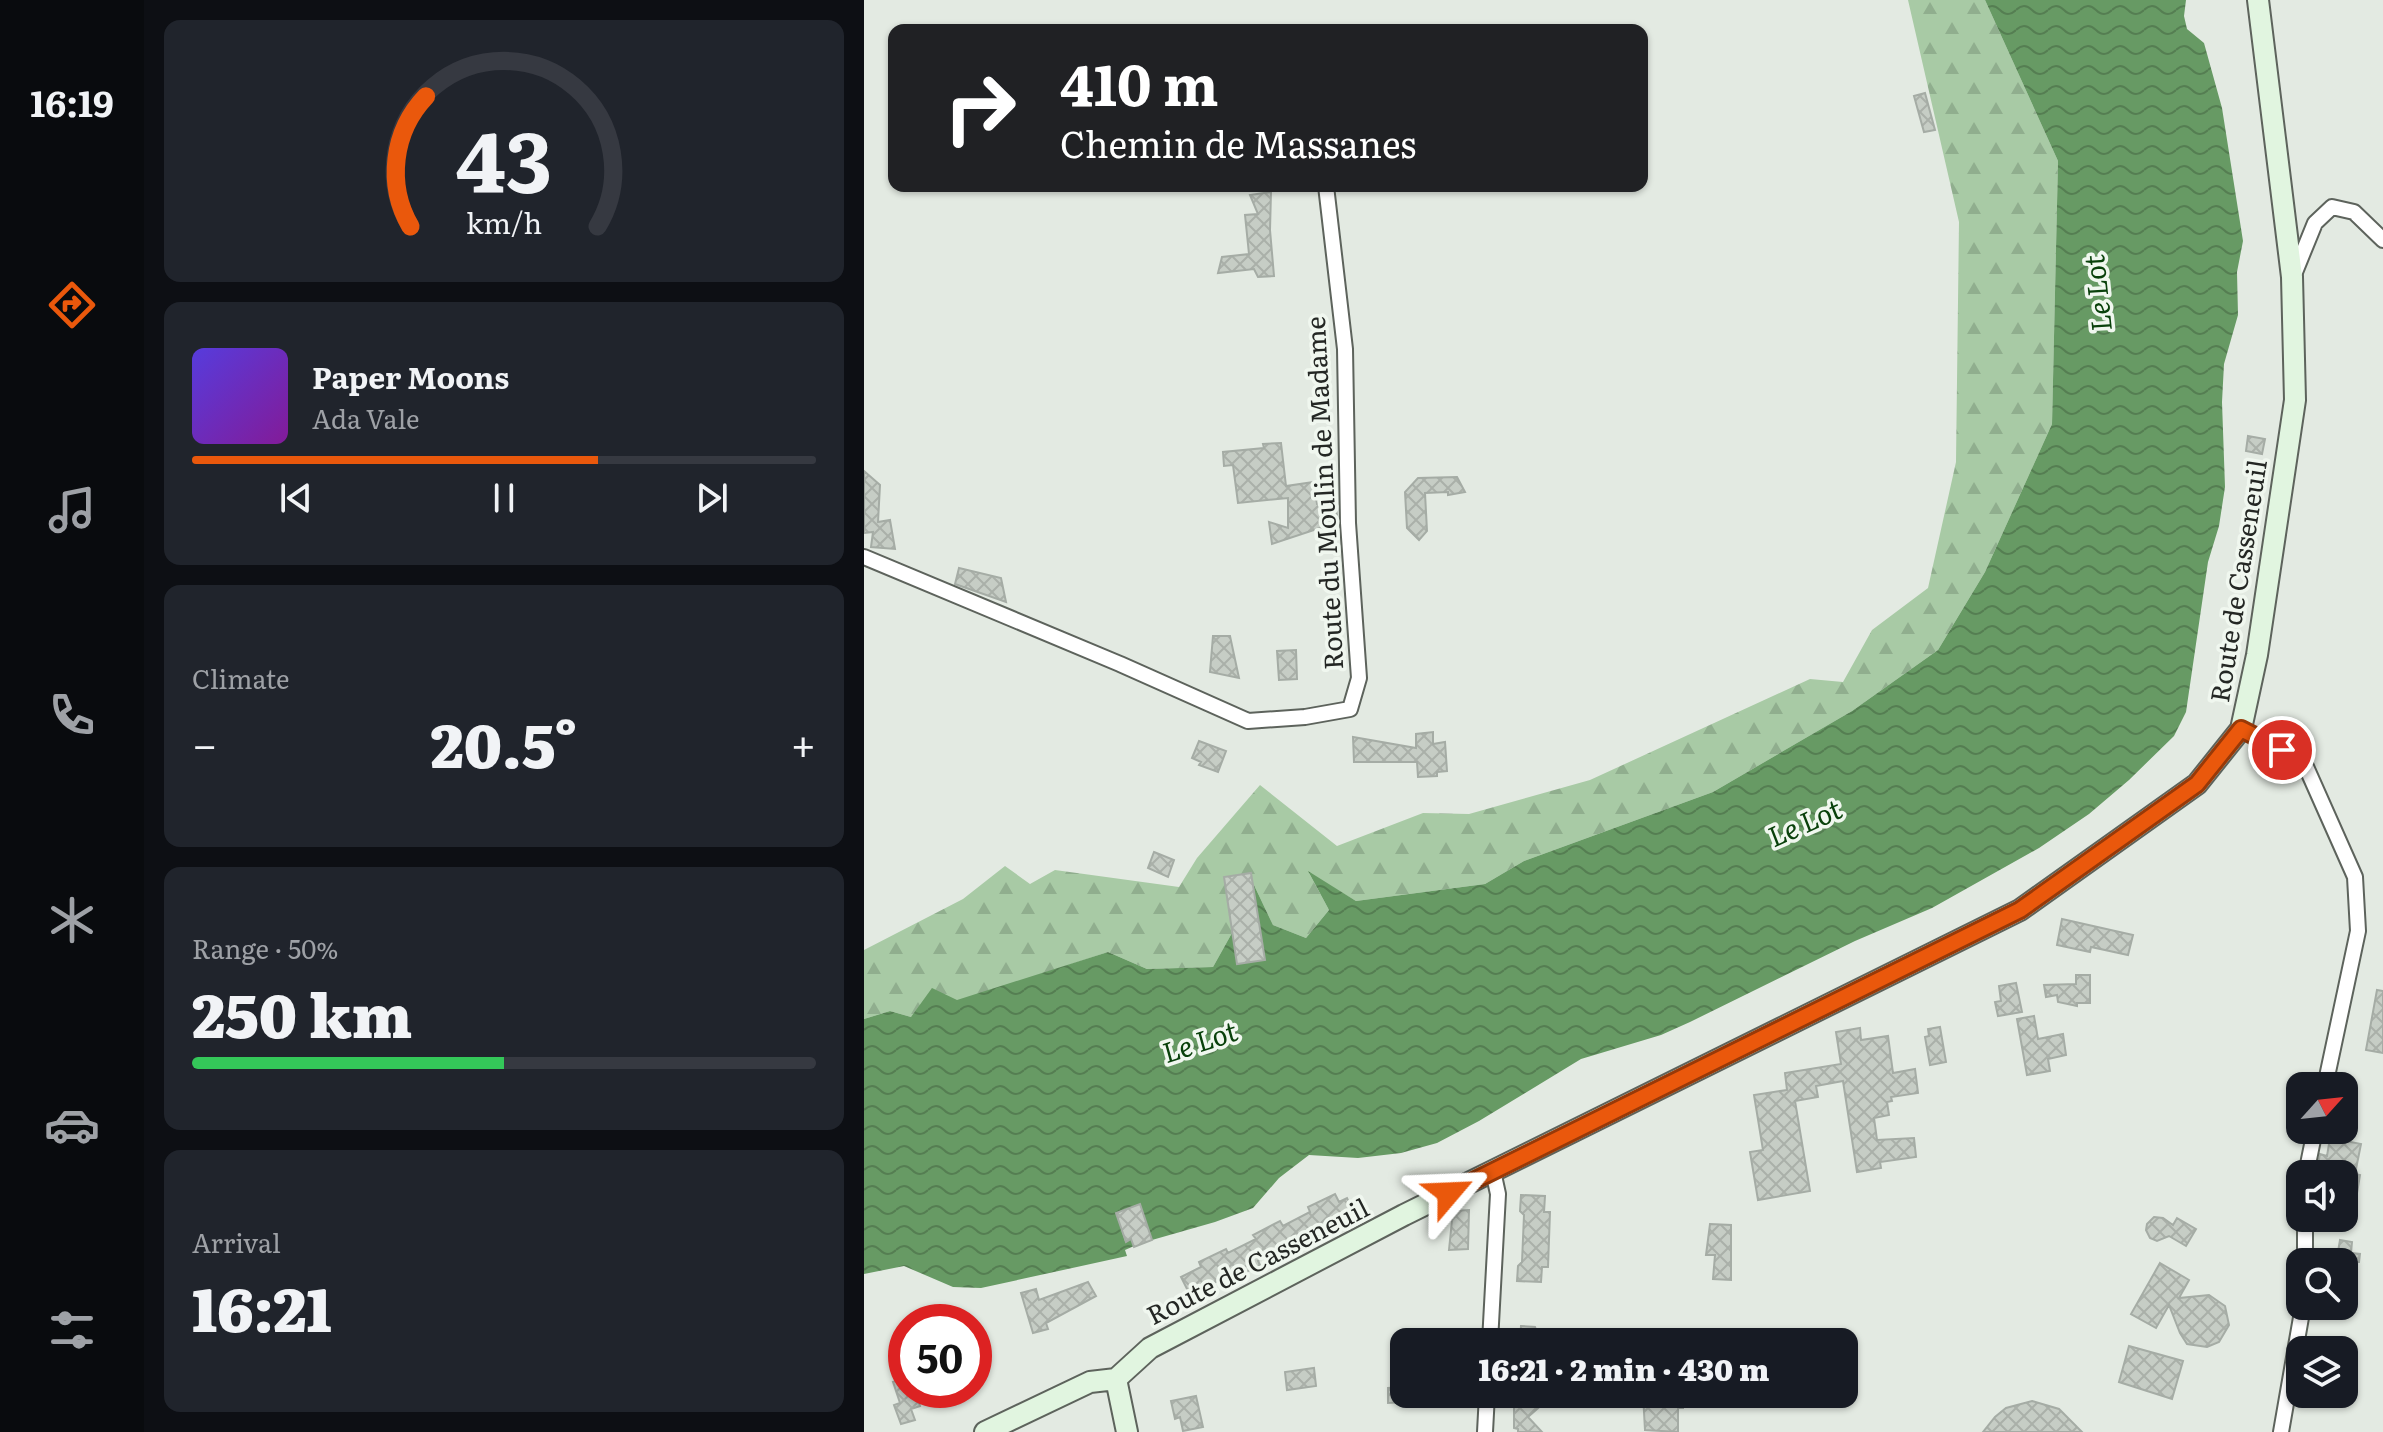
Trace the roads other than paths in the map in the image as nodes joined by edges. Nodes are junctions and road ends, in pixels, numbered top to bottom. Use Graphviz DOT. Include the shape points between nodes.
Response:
graph roads {
  1 [pos="2258,0"];
  2 [pos="1327,192"];
  3 [pos="2383,240"];
  4 [pos="2292,277"];
  5 [pos="864,557"];
  6 [pos="2241,729"];
  7 [pos="2328,1072"];
  8 [pos="1493,1171"];
  9 [pos="2301,1320"];
  10 [pos="1491,1328"];
  11 [pos="1116,1379"];
  12 [pos="1486,1408"];
  13 [pos="985,1432"];
  14 [pos="1127,1432"];
  15 [pos="1485,1432"];
  16 [pos="2281,1432"];
  1 -- 4 [label="main road, Route de Casseneuil"];
  2 -- 5 [label="street, Route du Moulin de Madame" via="1345,349 1348,523 1359,678 1350,709 1248,721"];
  3 -- 4 [label="street" via="2354,212 2332,207 2315,223"];
  4 -- 6 [label="main road, Route de Casseneuil" via="2295,400"];
  6 -- 7 [label="street" via="2303,760 2355,877 2358,931"];
  6 -- 8 [label="main road, Route de Casseneuil" via="2197,784 2020,910"];
  8 -- 10 [label="street" via="1498,1194"];
  8 -- 11 [label="main road, Route de Casseneuil" via="1150,1348"];
  9 -- 16 [label="street"];
  11 -- 13 [label="main road" via="1090,1382"];
  11 -- 14 [label="main road"];
  12 -- 15 [label="street"];
}
